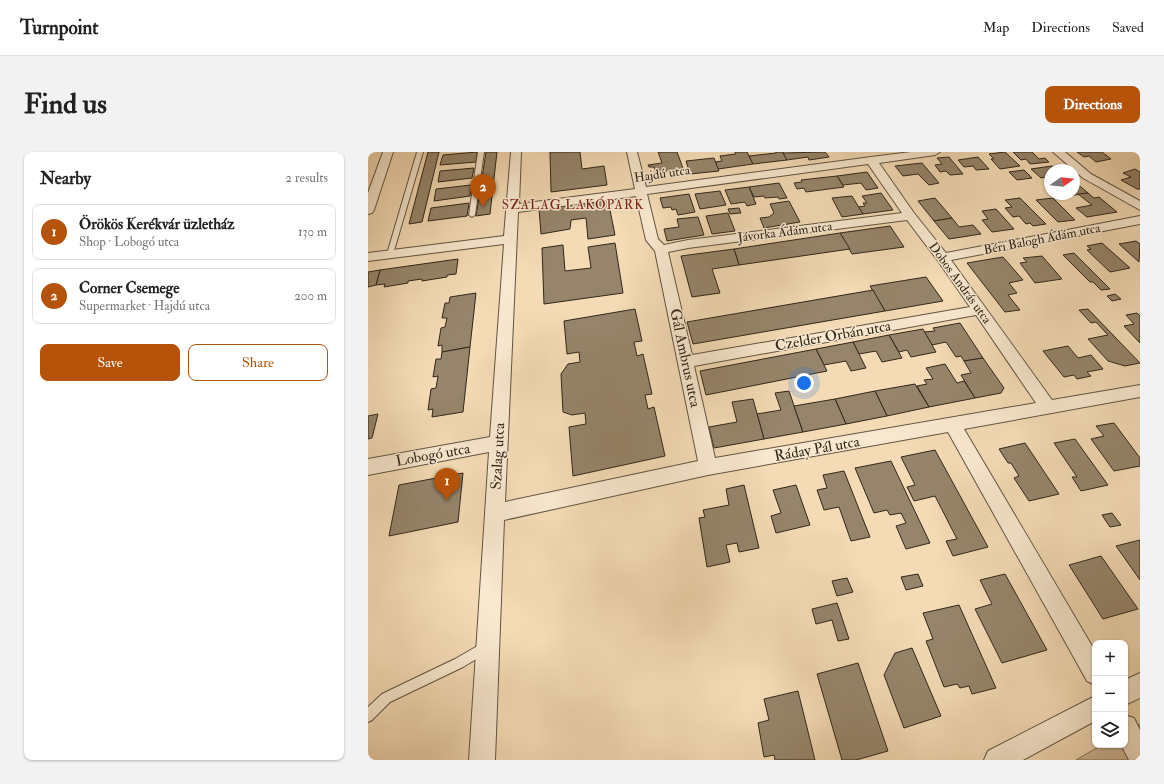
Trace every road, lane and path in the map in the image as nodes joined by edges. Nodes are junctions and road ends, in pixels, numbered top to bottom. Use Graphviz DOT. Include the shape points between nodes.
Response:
graph roads {
  1 [pos="388,152"];
  2 [pos="420,152"];
  3 [pos="481,152"];
  4 [pos="516,152"];
  5 [pos="632,152"];
  6 [pos="935,152"];
  7 [pos="1058,152"];
  8 [pos="902,154"];
  9 [pos="871,160"];
  10 [pos="641,191"];
  11 [pos="1140,206"];
  12 [pos="512,209"];
  13 [pos="368,210"];
  14 [pos="472,215"];
  15 [pos="910,216"];
  16 [pos="1140,220"];
  17 [pos="511,239"];
  18 [pos="661,250"];
  19 [pos="390,254"];
  20 [pos="368,257"];
  21 [pos="943,258"];
  22 [pos="979,310"];
  23 [pos="686,362"];
  24 [pos="1140,391"];
  25 [pos="1048,407"];
  26 [pos="953,425"];
  27 [pos="498,443"];
  28 [pos="368,467"];
  29 [pos="708,467"];
  30 [pos="496,513"];
  31 [pos="487,646"];
  32 [pos="1092,667"];
  33 [pos="1140,685"];
  34 [pos="1128,691"];
  35 [pos="1092,710"];
  36 [pos="368,716"];
  37 [pos="1128,733"];
  38 [pos="1140,755"];
  39 [pos="482,760"];
  40 [pos="997,760"];
  1 -- 13 [label="street"];
  2 -- 19 [label="lane"];
  3 -- 14 [label="lane"];
  4 -- 12 [label="street, Szalag utca"];
  5 -- 10 [label="street, Gál Ambrus utca"];
  6 -- 8 [label="street, Hajdú utca"];
  7 -- 11 [label="street" via="1087,176"];
  8 -- 9 [label="street, Hajdú utca"];
  9 -- 10 [label="street, Hajdú utca"];
  9 -- 15 [label="street, Dobos András utca"];
  10 -- 12 [label="street, Hajdú utca"];
  10 -- 18 [label="street, Gál Ambrus utca" via="652,240"];
  12 -- 17 [label="street, Szalag utca"];
  15 -- 18 [label="street, Jávorka Ádám utca" via="688,244"];
  15 -- 21 [label="street, Dobos András utca"];
  16 -- 21 [label="street, Béri Balogh Ádám utca"];
  17 -- 19 [label="street"];
  17 -- 27 [label="street, Szalag utca"];
  18 -- 23 [label="street, Gál Ambrus utca"];
  19 -- 20 [label="street"];
  21 -- 22 [label="street, Dobos András utca"];
  22 -- 23 [label="street, Czelder Orbán utca"];
  22 -- 25 [label="street, Dobos András utca"];
  23 -- 29 [label="street, Gál Ambrus utca"];
  24 -- 25 [label="street, Ráday Pál utca"];
  25 -- 26 [label="street, Ráday Pál utca"];
  26 -- 29 [label="street, Ráday Pál utca"];
  26 -- 32 [label="street"];
  27 -- 28 [label="street, Lobogó utca"];
  27 -- 30 [label="street, Szalag utca"];
  29 -- 30 [label="street, Ráday Pál utca"];
  30 -- 31 [label="street, Szalag utca"];
  31 -- 36 [label="lane" via="459,663 386,698"];
  31 -- 39 [label="street, Szalag utca"];
  33 -- 34 [label="street"];
  35 -- 40 [label="street"];
  37 -- 38 [label="street"];
}
